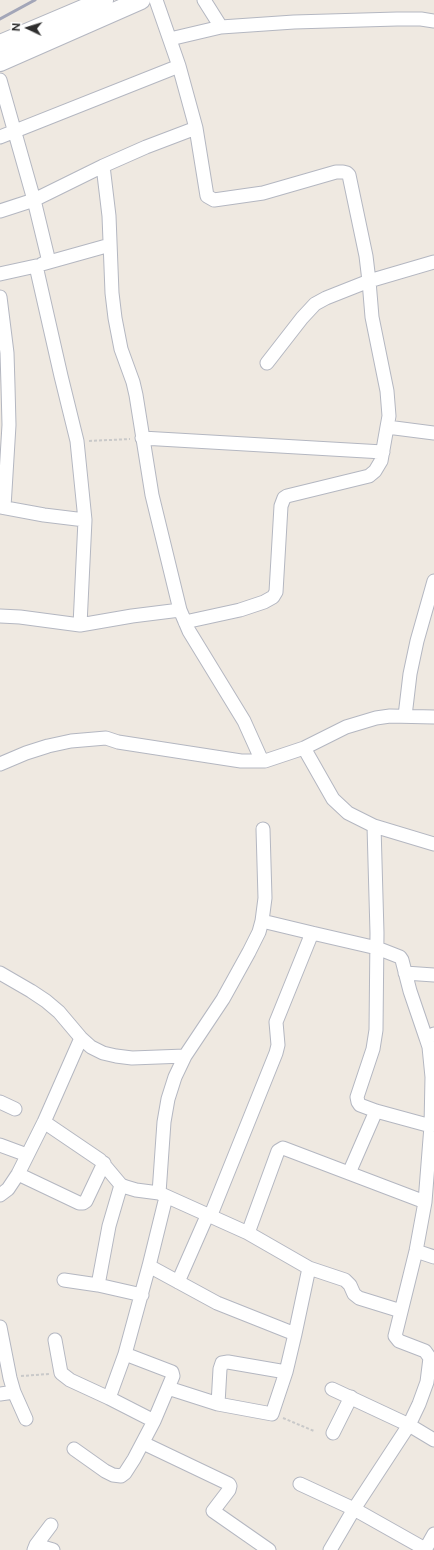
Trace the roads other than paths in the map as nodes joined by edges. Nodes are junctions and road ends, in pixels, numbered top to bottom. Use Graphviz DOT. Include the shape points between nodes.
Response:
graph roads {
  1 [pos="104,0"];
  2 [pos="141,0"];
  3 [pos="156,0"];
  4 [pos="204,0"];
  5 [pos="434,21"];
  6 [pos="221,28"];
  7 [pos="170,39"];
  8 [pos="0,44"];
  9 [pos="0,62"];
  10 [pos="179,66"];
  11 [pos="0,80"];
  12 [pos="196,128"];
  13 [pos="14,131"];
  14 [pos="0,137"];
  15 [pos="104,166"];
  16 [pos="34,200"];
  17 [pos="0,211"];
  18 [pos="110,245"];
  19 [pos="434,262"];
  20 [pos="43,264"];
  21 [pos="0,274"];
  22 [pos="369,281"];
  23 [pos="0,297"];
  24 [pos="267,363"];
  25 [pos="387,427"];
  26 [pos="434,433"];
  27 [pos="142,438"];
  28 [pos="382,452"];
  29 [pos="2,507"];
  30 [pos="85,520"];
  31 [pos="434,581"];
  32 [pos="0,616"];
  33 [pos="183,616"];
  34 [pos="80,625"];
  35 [pos="405,716"];
  36 [pos="434,716"];
  37 [pos="304,748"];
  38 [pos="262,761"];
  39 [pos="0,764"];
  40 [pos="374,826"];
  41 [pos="263,829"];
  42 [pos="434,844"];
  43 [pos="262,921"];
  44 [pos="312,934"];
  45 [pos="377,948"];
  46 [pos="0,973"];
  47 [pos="405,973"];
  48 [pos="434,975"];
  49 [pos="430,1036"];
  50 [pos="81,1038"];
  51 [pos="185,1056"];
  52 [pos="0,1102"];
  53 [pos="15,1109"];
  54 [pos="376,1111"];
  55 [pos="44,1122"];
  56 [pos="431,1126"];
  57 [pos="0,1145"];
  58 [pos="27,1155"];
  59 [pos="104,1163"];
  60 [pos="349,1173"];
  61 [pos="18,1174"];
  62 [pos="430,1180"];
  63 [pos="121,1185"];
  64 [pos="0,1194"];
  65 [pos="162,1195"];
  66 [pos="425,1202"];
  67 [pos="209,1217"];
  68 [pos="428,1220"];
  69 [pos="248,1233"];
  70 [pos="416,1251"];
  71 [pos="434,1257"];
  72 [pos="149,1266"];
  73 [pos="309,1268"];
  74 [pos="64,1280"];
  75 [pos="178,1282"];
  76 [pos="98,1285"];
  77 [pos="142,1295"];
  78 [pos="401,1311"];
  79 [pos="0,1327"];
  80 [pos="295,1334"];
  81 [pos="55,1340"];
  82 [pos="125,1354"];
  83 [pos="286,1372"];
  84 [pos="168,1388"];
  85 [pos="332,1389"];
  86 [pos="14,1392"];
  87 [pos="0,1394"];
  88 [pos="350,1397"];
  89 [pos="109,1398"];
  90 [pos="218,1404"];
  91 [pos="26,1419"];
  92 [pos="154,1421"];
  93 [pos="409,1425"];
  94 [pos="333,1433"];
  95 [pos="434,1440"];
  96 [pos="143,1443"];
  97 [pos="74,1449"];
  98 [pos="300,1484"];
  99 [pos="354,1509"];
  100 [pos="51,1525"];
  101 [pos="434,1534"];
  102 [pos="35,1547"];
  103 [pos="261,1548"];
  104 [pos="53,1550"];
  105 [pos="330,1550"];
  106 [pos="425,1550"];
  1 -- 8 [label="main road"];
  2 -- 9 [label="main road"];
  3 -- 7 [label="street"];
  4 -- 6 [label="street"];
  5 -- 6 [label="street" via="421,19 294,22"];
  6 -- 7 [label="street"];
  7 -- 10 [label="street"];
  10 -- 12 [label="street"];
  10 -- 13 [label="street"];
  11 -- 13 [label="street"];
  12 -- 15 [label="street"];
  12 -- 22 [label="street" via="208,196 214,200 263,193 336,172 347,173 352,187"];
  13 -- 14 [label="street"];
  13 -- 16 [label="street"];
  15 -- 16 [label="street"];
  15 -- 18 [label="street"];
  16 -- 17 [label="street"];
  16 -- 20 [label="street"];
  18 -- 20 [label="street"];
  18 -- 27 [label="street" via="112,293 120,349 133,382"];
  19 -- 22 [label="street"];
  20 -- 21 [label="street"];
  20 -- 30 [label="street" via="61,376 77,441"];
  22 -- 24 [label="street" via="315,304"];
  22 -- 25 [label="street" via="372,317 387,391"];
  23 -- 29 [label="street" via="8,380 8,425"];
  25 -- 26 [label="street"];
  25 -- 28 [label="street"];
  27 -- 28 [label="street"];
  27 -- 33 [label="street" via="152,496"];
  28 -- 33 [label="street" via="378,467 369,476 293,493 284,498 281,506 276,592 273,597 240,610"];
  29 -- 30 [label="street"];
  30 -- 34 [label="street"];
  31 -- 35 [label="street" via="411,667"];
  32 -- 34 [label="street"];
  33 -- 34 [label="street" via="132,616"];
  33 -- 38 [label="street" via="189,631 244,721"];
  35 -- 36 [label="street"];
  35 -- 37 [label="street" via="376,718 346,727"];
  37 -- 38 [label="street"];
  37 -- 40 [label="street" via="339,806"];
  38 -- 39 [label="street" via="241,761 106,738 48,746 26,752"];
  40 -- 42 [label="street"];
  40 -- 45 [label="street"];
  41 -- 43 [label="street" via="265,898"];
  43 -- 44 [label="street"];
  43 -- 51 [label="street" via="254,942 227,992"];
  44 -- 45 [label="street"];
  44 -- 67 [label="street" via="276,1022 276,1053"];
  45 -- 47 [label="street" via="400,957"];
  45 -- 54 [label="street" via="376,1030 373,1049 357,1097 360,1105"];
  46 -- 50 [label="street" via="46,1001 63,1016"];
  47 -- 48 [label="street"];
  47 -- 49 [label="street"];
  49 -- 56 [label="street"];
  50 -- 51 [label="street" via="91,1047 116,1056"];
  50 -- 55 [label="street"];
  51 -- 65 [label="street" via="168,1099 164,1122"];
  52 -- 53 [label="street"];
  54 -- 56 [label="street"];
  54 -- 60 [label="street"];
  55 -- 58 [label="street"];
  55 -- 59 [label="street"];
  56 -- 62 [label="street"];
  57 -- 58 [label="street"];
  58 -- 61 [label="street"];
  59 -- 61 [label="street" via="83,1203"];
  59 -- 63 [label="street"];
  60 -- 66 [label="street"];
  60 -- 69 [label="street" via="280,1149"];
  61 -- 64 [label="street" via="8,1189"];
  62 -- 66 [label="street"];
  63 -- 65 [label="street"];
  63 -- 76 [label="street" via="114,1204"];
  65 -- 67 [label="street"];
  65 -- 72 [label="street"];
  66 -- 68 [label="street"];
  67 -- 69 [label="street"];
  67 -- 75 [label="street"];
  68 -- 70 [label="street"];
  69 -- 73 [label="street"];
  70 -- 71 [label="street"];
  70 -- 78 [label="street"];
  72 -- 75 [label="street"];
  72 -- 77 [label="street"];
  73 -- 78 [label="street" via="345,1280 359,1298"];
  73 -- 80 [label="street"];
  74 -- 76 [label="street"];
  75 -- 80 [label="street" via="234,1311"];
  76 -- 77 [label="street"];
  77 -- 82 [label="street"];
  78 -- 93 [label="street" via="395,1332 396,1339 425,1352 430,1362 420,1404"];
  79 -- 86 [label="street"];
  80 -- 83 [label="street"];
  81 -- 89 [label="street" via="61,1373 70,1380"];
  82 -- 84 [label="street" via="171,1371 173,1376"];
  82 -- 89 [label="street"];
  83 -- 90 [label="street" via="272,1414"];
  83 -- 90 [label="street" via="222,1363"];
  84 -- 90 [label="street"];
  84 -- 92 [label="street"];
  85 -- 88 [label="street"];
  86 -- 87 [label="street"];
  86 -- 91 [label="street"];
  88 -- 93 [label="street"];
  88 -- 94 [label="street"];
  89 -- 92 [label="street"];
  92 -- 96 [label="street"];
  93 -- 95 [label="street"];
  93 -- 99 [label="street"];
  96 -- 97 [label="street" via="125,1473 118,1476 105,1471"];
  96 -- 103 [label="street" via="229,1484 229,1490 212,1511"];
  98 -- 99 [label="street"];
  99 -- 105 [label="street"];
  99 -- 106 [label="street"];
  100 -- 102 [label="street"];
  101 -- 106 [label="street"];
  102 -- 104 [label="street"];
}
